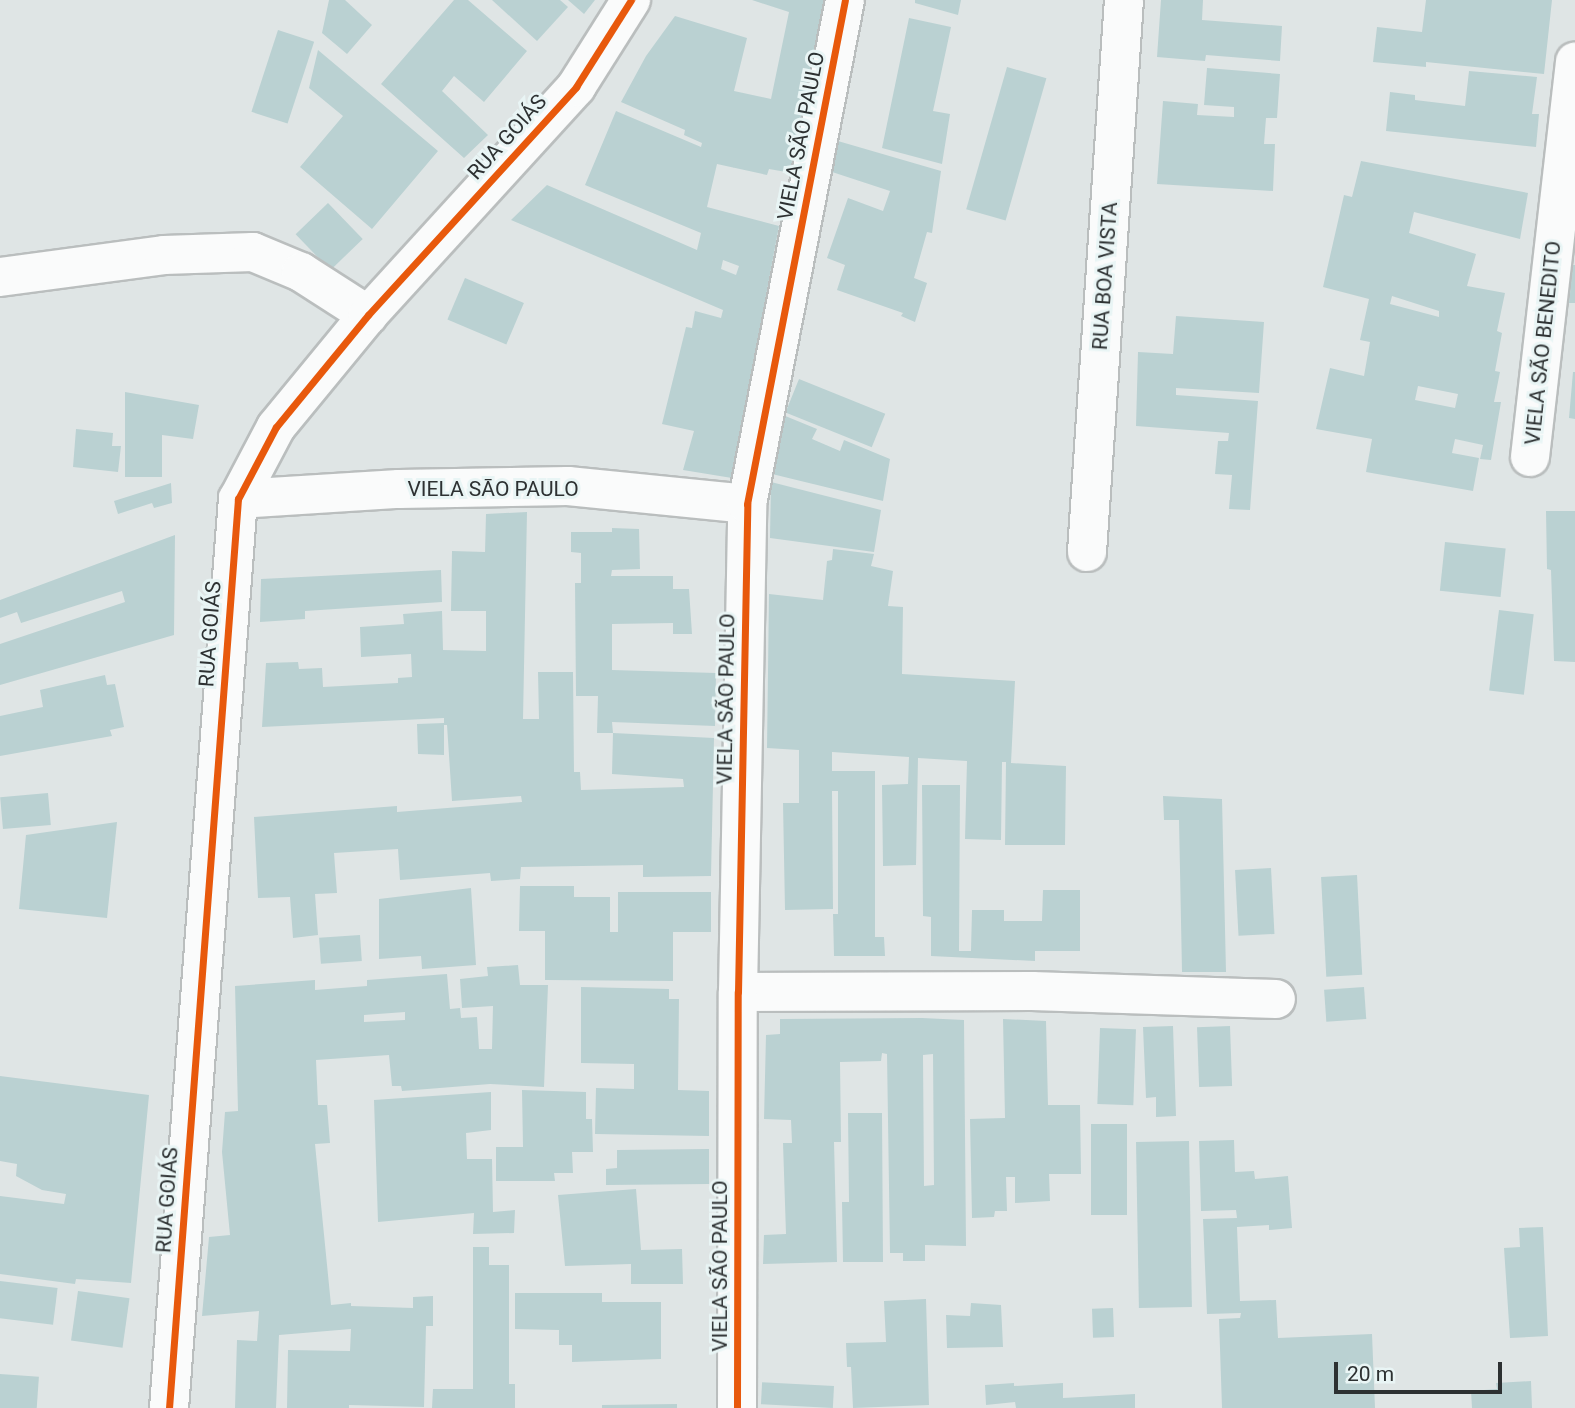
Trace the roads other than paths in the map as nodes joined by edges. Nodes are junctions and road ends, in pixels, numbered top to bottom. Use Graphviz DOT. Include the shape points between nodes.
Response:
graph roads {
  1 [pos="631,0"];
  2 [pos="845,0"];
  3 [pos="1124,0"];
  4 [pos="1575,62"];
  5 [pos="0,277"];
  6 [pos="368,315"];
  7 [pos="1530,457"];
  8 [pos="238,499"];
  9 [pos="747,505"];
  10 [pos="1087,552"];
  11 [pos="737,992"];
  12 [pos="1276,999"];
  13 [pos="169,1408"];
  14 [pos="737,1408"];
  1 -- 6 [label="street, RUA GOIÁS" via="576,87"];
  2 -- 9 [label="street, VIELA SÃO PAULO"];
  3 -- 10 [label="street, RUA BOA VISTA"];
  4 -- 7 [label="street, VIELA SÃO BENEDITO"];
  5 -- 6 [label="street" via="164,255 253,251 300,272"];
  6 -- 8 [label="street, RUA GOIÁS" via="276,427"];
  8 -- 9 [label="street, VIELA SĀO PAULO" via="399,489 568,486"];
  8 -- 13 [label="street, RUA GOIÁS"];
  9 -- 11 [label="street, VIELA SÃO PAULO"];
  11 -- 12 [label="street" via="1032,991"];
  11 -- 14 [label="street, VIELA SÃO PAULO"];
}
